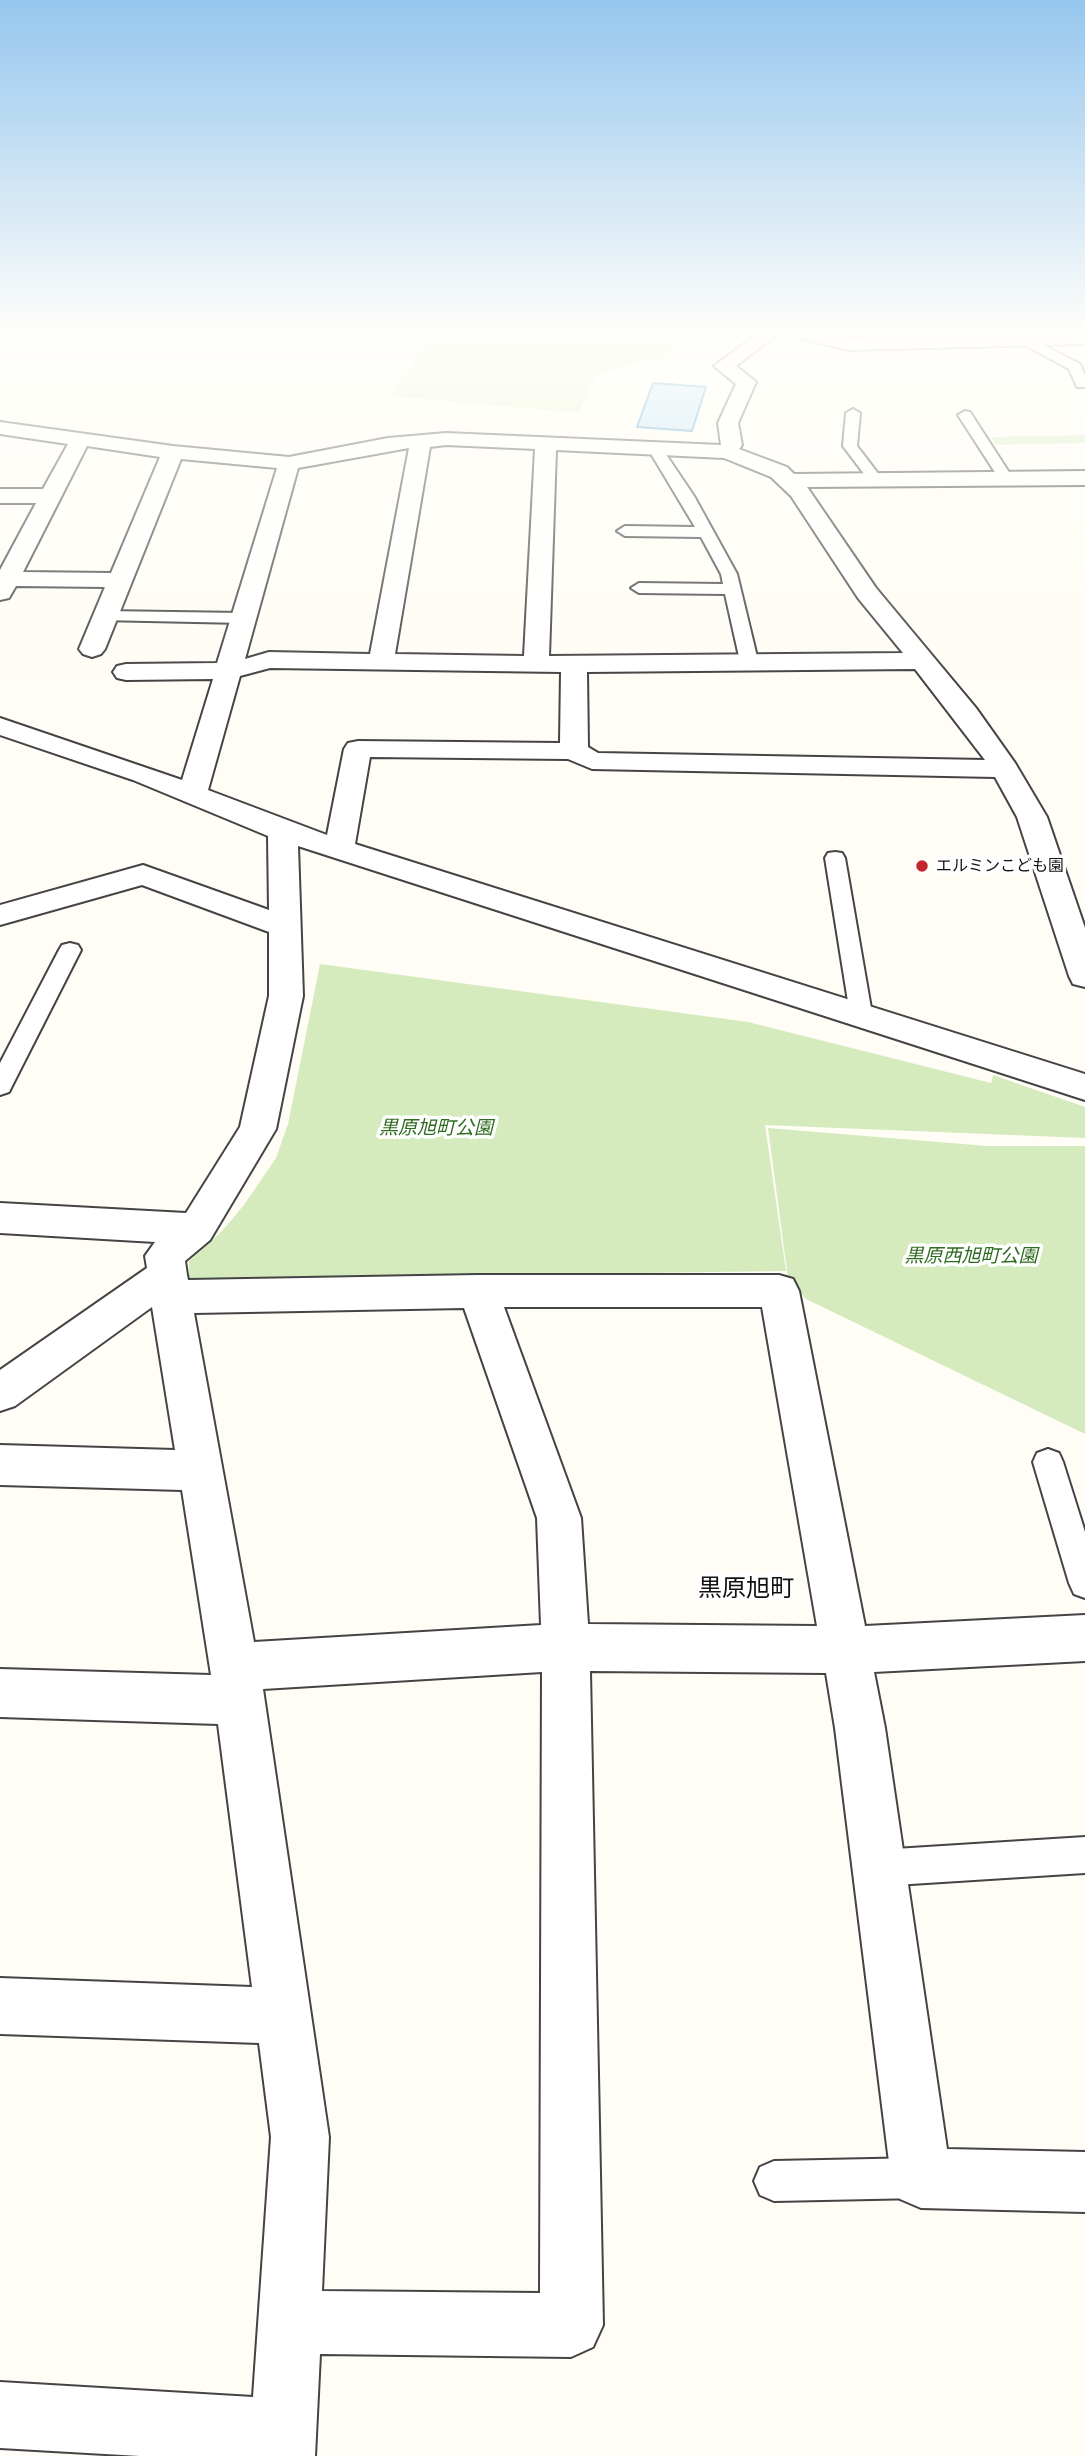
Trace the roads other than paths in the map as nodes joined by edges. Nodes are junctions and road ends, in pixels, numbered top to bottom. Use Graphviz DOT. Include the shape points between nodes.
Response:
graph roads {
  1 [pos="76,449"];
  2 [pos="151,449"];
  3 [pos="364,449"];
  4 [pos="420,449"];
  5 [pos="546,449"];
  6 [pos="655,449"];
  7 [pos="674,449"];
  8 [pos="730,449"];
  9 [pos="852,449"];
  10 [pos="987,449"];
  11 [pos="173,452"];
  12 [pos="727,453"];
  13 [pos="289,463"];
  14 [pos="1005,477"];
  15 [pos="1085,478"];
  16 [pos="876,480"];
  17 [pos="789,481"];
  18 [pos="0,496"];
  19 [pos="51,496"];
  20 [pos="625,531"];
  21 [pos="705,532"];
  22 [pos="119,580"];
  23 [pos="2,583"];
  24 [pos="639,588"];
  25 [pos="733,589"];
  26 [pos="105,617"];
  27 [pos="243,618"];
  28 [pos="92,649"];
  29 [pos="381,661"];
  30 [pos="749,661"];
  31 [pos="922,661"];
  32 [pos="536,664"];
  33 [pos="575,664"];
  34 [pos="228,671"];
  35 [pos="126,672"];
  36 [pos="0,726"];
  37 [pos="575,751"];
  38 [pos="1004,769"];
  39 [pos="191,794"];
  40 [pos="283,831"];
  41 [pos="339,849"];
  42 [pos="835,858"];
  43 [pos="0,915"];
  44 [pos="283,926"];
  45 [pos="69,950"];
  46 [pos="1085,976"];
  47 [pos="861,1014"];
  48 [pos="0,1086"];
  49 [pos="1085,1087"];
  50 [pos="0,1218"];
  51 [pos="196,1229"];
  52 [pos="170,1286"];
  53 [pos="478,1291"];
  54 [pos="0,1393"];
  55 [pos="1048,1462"];
  56 [pos="0,1465"];
  57 [pos="202,1471"];
  58 [pos="1085,1583"];
  59 [pos="1085,1638"];
  60 [pos="565,1647"];
  61 [pos="846,1650"];
  62 [pos="237,1683"];
  63 [pos="0,1693"];
  64 [pos="1085,1855"];
  65 [pos="879,1868"];
  66 [pos="0,2006"];
  67 [pos="284,2016"];
  68 [pos="921,2178"];
  69 [pos="774,2181"];
  70 [pos="1085,2182"];
  71 [pos="291,2322"];
  72 [pos="0,2415"];
  73 [pos="283,2444"];
  1 -- 19 [label="street"];
  2 -- 11 [label="street"];
  3 -- 13 [label="street"];
  4 -- 29 [label="street"];
  5 -- 32 [label="street"];
  6 -- 21 [label="lane"];
  7 -- 12 [label="street"];
  8 -- 12 [label="street"];
  9 -- 16 [label="lane"];
  10 -- 14 [label="lane"];
  11 -- 13 [label="street"];
  11 -- 22 [label="street"];
  12 -- 17 [label="street" via="779,472"];
  13 -- 27 [label="street"];
  14 -- 15 [label="street"];
  14 -- 16 [label="street"];
  16 -- 17 [label="street"];
  17 -- 31 [label="street" via="867,593"];
  18 -- 19 [label="street"];
  19 -- 23 [label="street"];
  20 -- 21 [label="lane"];
  21 -- 25 [label="lane"];
  22 -- 23 [label="street"];
  22 -- 26 [label="street"];
  24 -- 25 [label="lane"];
  25 -- 30 [label="lane"];
  26 -- 27 [label="lane"];
  26 -- 28 [label="street"];
  27 -- 34 [label="street"];
  29 -- 32 [label="street"];
  29 -- 34 [label="street" via="269,660"];
  30 -- 31 [label="street"];
  30 -- 33 [label="street"];
  31 -- 38 [label="street"];
  32 -- 33 [label="street"];
  33 -- 37 [label="street"];
  34 -- 35 [label="street"];
  34 -- 39 [label="street"];
  36 -- 39 [label="street"];
  37 -- 38 [label="street" via="592,761"];
  37 -- 41 [label="street" via="358,749"];
  38 -- 46 [label="street" via="1032,817"];
  39 -- 40 [label="street"];
  40 -- 41 [label="street"];
  40 -- 44 [label="street"];
  41 -- 47 [label="street"];
  42 -- 47 [label="lane"];
  43 -- 44 [label="street" via="143,875"];
  44 -- 51 [label="street" via="286,996 258,1129"];
  45 -- 48 [label="lane"];
  47 -- 49 [label="street"];
  50 -- 51 [label="street"];
  51 -- 52 [label="street" via="164,1256"];
  52 -- 53 [label="street"];
  52 -- 54 [label="street"];
  52 -- 57 [label="street"];
  53 -- 60 [label="street" via="559,1518"];
  53 -- 61 [label="street" via="779,1290"];
  55 -- 58 [label="lane"];
  56 -- 57 [label="street"];
  57 -- 62 [label="street"];
  59 -- 61 [label="street"];
  60 -- 61 [label="street"];
  60 -- 62 [label="street"];
  60 -- 71 [label="street" via="571,2325"];
  61 -- 65 [label="street"];
  62 -- 63 [label="street"];
  62 -- 67 [label="street"];
  64 -- 65 [label="lane"];
  65 -- 68 [label="street"];
  66 -- 67 [label="street"];
  67 -- 71 [label="street" via="300,2137"];
  68 -- 69 [label="lane"];
  68 -- 70 [label="street"];
  71 -- 73 [label="street"];
  72 -- 73 [label="street"];
}
